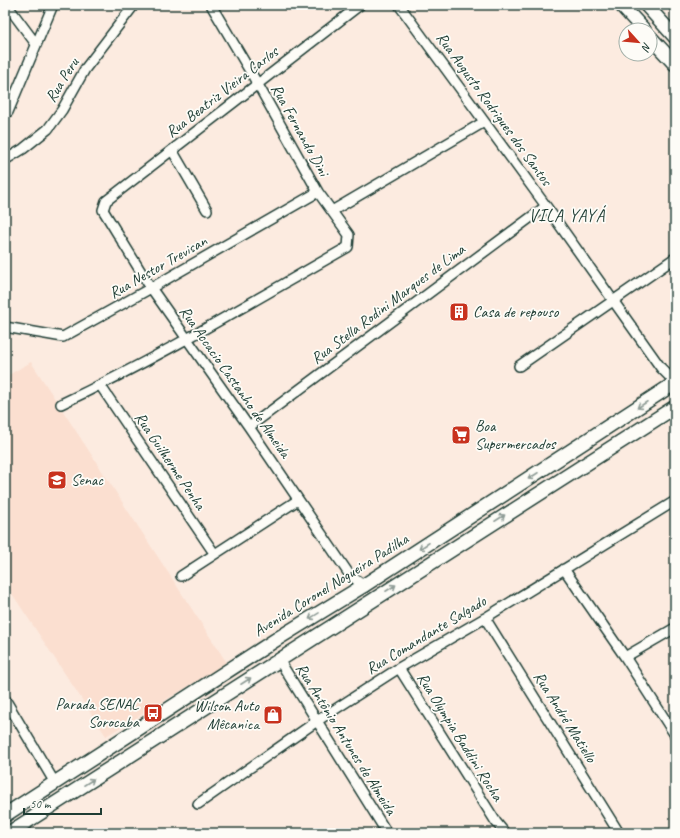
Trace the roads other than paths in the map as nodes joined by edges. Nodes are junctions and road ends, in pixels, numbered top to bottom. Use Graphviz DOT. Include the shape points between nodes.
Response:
graph roads {
  1 [pos="7,5"];
  2 [pos="52,5"];
  3 [pos="134,5"];
  4 [pos="211,5"];
  5 [pos="360,5"];
  6 [pos="399,5"];
  7 [pos="620,5"];
  8 [pos="646,5"];
  9 [pos="636,22"];
  10 [pos="675,37"];
  11 [pos="36,44"];
  12 [pos="658,46"];
  13 [pos="675,64"];
  14 [pos="257,84"];
  15 [pos="6,112"];
  16 [pos="484,122"];
  17 [pos="172,150"];
  18 [pos="5,160"];
  19 [pos="318,192"];
  20 [pos="103,206"];
  21 [pos="546,206"];
  22 [pos="207,210"];
  23 [pos="332,210"];
  24 [pos="675,258"];
  25 [pos="151,288"];
  26 [pos="614,300"];
  27 [pos="5,327"];
  28 [pos="187,338"];
  29 [pos="519,366"];
  30 [pos="661,368"];
  31 [pos="675,379"];
  32 [pos="675,383"];
  33 [pos="100,385"];
  34 [pos="660,393"];
  35 [pos="61,404"];
  36 [pos="675,407"];
  37 [pos="248,426"];
  38 [pos="298,500"];
  39 [pos="675,501"];
  40 [pos="214,553"];
  41 [pos="564,569"];
  42 [pos="181,576"];
  43 [pos="358,590"];
  44 [pos="368,603"];
  45 [pos="485,618"];
  46 [pos="675,628"];
  47 [pos="625,658"];
  48 [pos="279,660"];
  49 [pos="399,668"];
  50 [pos="5,699"];
  51 [pos="318,721"];
  52 [pos="675,735"];
  53 [pos="55,783"];
  54 [pos="198,804"];
  55 [pos="5,815"];
  56 [pos="496,822"];
  57 [pos="9,833"];
  58 [pos="387,833"];
  59 [pos="498,833"];
  60 [pos="505,833"];
  61 [pos="619,833"];
  1 -- 11 [label="street"];
  2 -- 11 [label="street"];
  3 -- 18 [label="street, Rua Peru" via="85,69 48,129"];
  4 -- 14 [label="street, Rua Fernando Dini"];
  5 -- 14 [label="street, Rua Beatriz Vieira Carlos"];
  6 -- 16 [label="street, Rua Augusto Rodrigues dos Santos"];
  7 -- 9 [label="main road"];
  8 -- 10 [label="main road"];
  11 -- 15 [label="street"];
  12 -- 13 [label="main road"];
  14 -- 17 [label="street, Rua Beatriz Vieira Carlos"];
  14 -- 19 [label="street, Rua Fernando Dini"];
  16 -- 21 [label="street, Rua Augusto Rodrigues dos Santos"];
  16 -- 23 [label="street"];
  17 -- 20 [label="street, Rua Beatriz Vieira Carlos"];
  17 -- 22 [label="street"];
  19 -- 23 [label="street, Rua Fernando Dini"];
  19 -- 25 [label="street, Rua Nestor Trevisan"];
  20 -- 25 [label="street, Rua Accacio Castanho de Almeida" via="103,210"];
  21 -- 26 [label="street, Rua Augusto Rodrigues dos Santos"];
  21 -- 37 [label="street, Rua Stella Rodini Marques de Lima"];
  23 -- 28 [label="street, Rua Fernando Dini" via="349,235 348,247"];
  24 -- 26 [label="street"];
  25 -- 27 [label="street, Rua Nestor Trevisan" via="63,337"];
  25 -- 28 [label="street, Rua Accacio Castanho de Almeida"];
  26 -- 29 [label="street"];
  26 -- 30 [label="street, Rua Augusto Rodrigues dos Santos"];
  28 -- 33 [label="street"];
  28 -- 37 [label="street, Rua Accacio Castanho de Almeida"];
  30 -- 31 [label="street, Rua Augusto Rodrigues dos Santos"];
  30 -- 34 [label="street, Rua Augusto Rodrigues dos Santos" via="666,381"];
  32 -- 34 [label="main road, Avenida Coronel Nogueira Padilha"];
  33 -- 35 [label="street"];
  33 -- 40 [label="street, Rua Guilherme Penha"];
  34 -- 43 [label="main road, Avenida Coronel Nogueira Padilha, one-way"];
  44 -- 36 [label="main road, one-way"];
  37 -- 38 [label="street, Rua Accacio Castanho de Almeida"];
  38 -- 40 [label="street"];
  38 -- 43 [label="street, Rua Accacio Castanho de Almeida"];
  39 -- 41 [label="street, Rua Comandante Salgado"];
  40 -- 42 [label="street"];
  41 -- 45 [label="street, Rua Comandante Salgado"];
  41 -- 47 [label="street"];
  43 -- 44 [label="main road" via="355,600 358,603"];
  43 -- 53 [label="main road, Avenida Coronel Nogueira Padilha, one-way" via="277,639"];
  44 -- 48 [label="main road"];
  45 -- 49 [label="street, Rua Comandante Salgado"];
  45 -- 61 [label="street, Rua André Matiello"];
  46 -- 47 [label="street"];
  47 -- 52 [label="street"];
  48 -- 51 [label="street, Rua Antônio Antunes de Almeida"];
  57 -- 48 [label="main road, one-way"];
  49 -- 51 [label="street, Rua Comandante Salgado"];
  49 -- 56 [label="street, Rua Olympia Baddini Rocha"];
  50 -- 53 [label="street"];
  51 -- 54 [label="street, Rua Comandante Salgado"];
  51 -- 58 [label="street, Rua Antônio Antunes de Almeida"];
  53 -- 55 [label="main road, Avenida Coronel Nogueira Padilha"];
  56 -- 59 [label="street, Rua Olympia Baddini Rocha"];
  56 -- 60 [label="street, Rua Olympia Baddini Rocha"];
}
